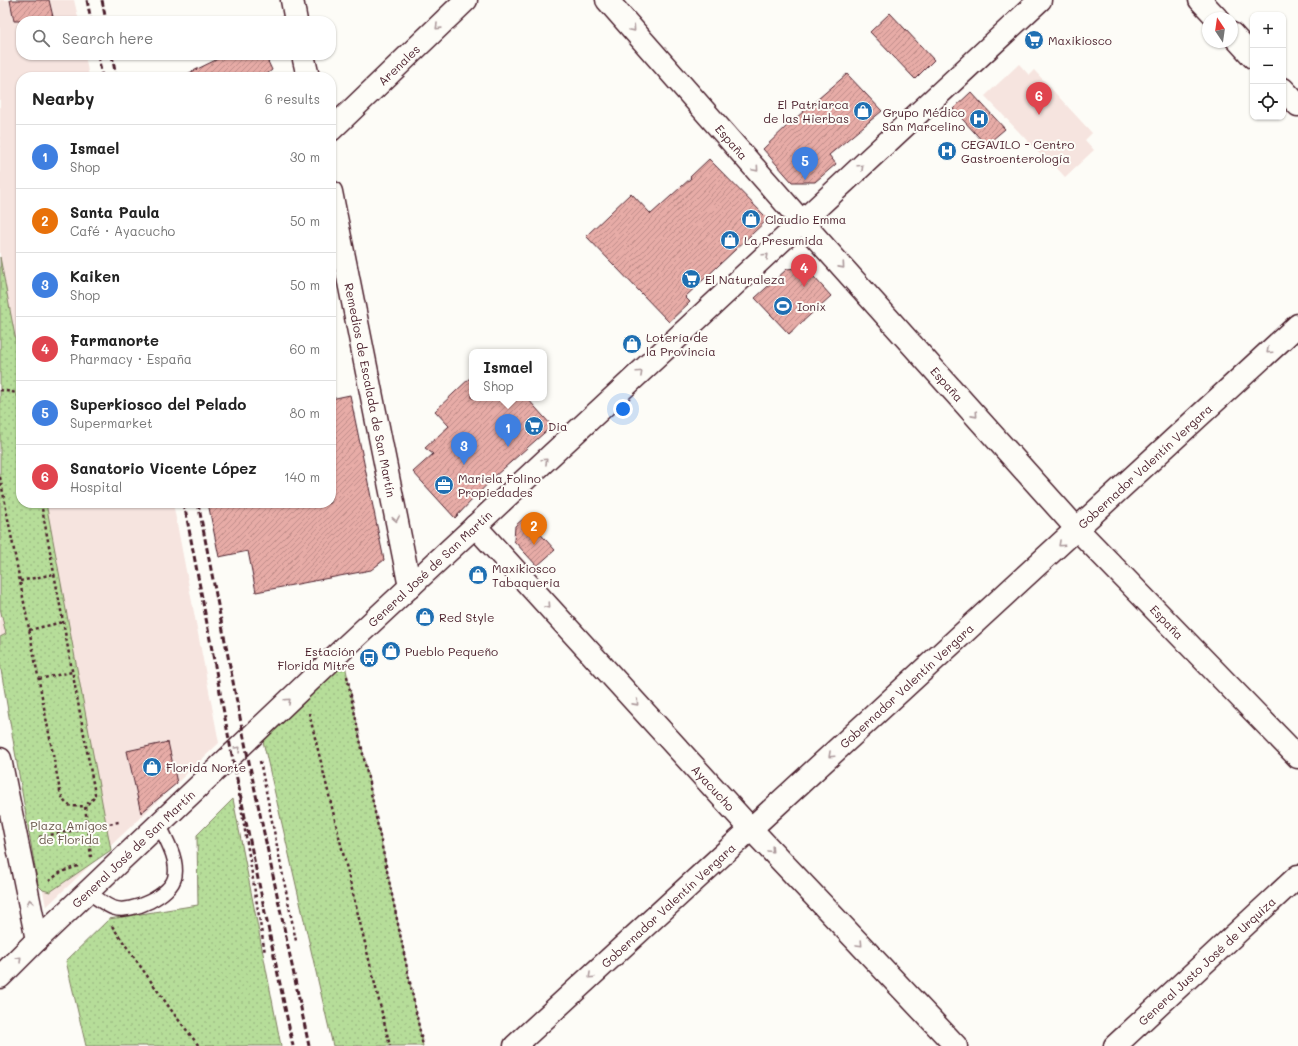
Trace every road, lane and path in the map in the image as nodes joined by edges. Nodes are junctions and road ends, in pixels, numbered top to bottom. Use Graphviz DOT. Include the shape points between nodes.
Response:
graph roads {
  1 [pos="292,0"];
  2 [pos="466,0"];
  3 [pos="607,0"];
  4 [pos="1040,0"];
  5 [pos="1200,0"];
  6 [pos="1211,12"];
  7 [pos="295,16"];
  8 [pos="1238,41"];
  9 [pos="1250,54"];
  10 [pos="304,60"];
  11 [pos="307,72"];
  12 [pos="1286,92"];
  13 [pos="1298,105"];
  14 [pos="336,125"];
  15 [pos="336,217"];
  16 [pos="802,222"];
  17 [pos="1298,324"];
  18 [pos="0,390"];
  19 [pos="16,393"];
  20 [pos="0,477"];
  21 [pos="42,508"];
  22 [pos="475,526"];
  23 [pos="1077,529"];
  24 [pos="54,574"];
  25 [pos="20,581"];
  26 [pos="410,587"];
  27 [pos="63,622"];
  28 [pos="30,630"];
  29 [pos="342,650"];
  30 [pos="72,672"];
  31 [pos="39,679"];
  32 [pos="303,688"];
  33 [pos="254,734"];
  34 [pos="232,755"];
  35 [pos="1298,757"];
  36 [pos="0,760"];
  37 [pos="85,806"];
  38 [pos="119,822"];
  39 [pos="159,824"];
  40 [pos="88,829"];
  41 [pos="751,829"];
  42 [pos="18,842"];
  43 [pos="92,861"];
  44 [pos="1298,876"];
  45 [pos="91,889"];
  46 [pos="29,896"];
  47 [pos="111,924"];
  48 [pos="37,940"];
  49 [pos="296,941"];
  50 [pos="265,953"];
  51 [pos="0,977"];
  52 [pos="198,1046"];
  53 [pos="390,1046"];
  54 [pos="423,1046"];
  55 [pos="515,1046"];
  56 [pos="956,1046"];
  57 [pos="1115,1046"];
  1 -- 7 [label="street"];
  2 -- 14 [label="street, Arenales, one-way"];
  3 -- 16 [label="street, España, one-way"];
  16 -- 4 [label="street, General José de San Martín, one-way"];
  5 -- 6 [label="street"];
  8 -- 9 [label="street"];
  10 -- 11 [label="street"];
  12 -- 13 [label="street"];
  15 -- 26 [label="street, Remedios de Escalada de San Martín, one-way"];
  22 -- 16 [label="street, General José de San Martín, one-way"];
  16 -- 23 [label="street, España, one-way"];
  17 -- 23 [label="street, Gobernador Valentín Vergara, one-way"];
  18 -- 19 [label="path"];
  20 -- 25 [label="path"];
  21 -- 24 [label="path"];
  22 -- 26 [label="street, General José de San Martín"];
  22 -- 41 [label="street, Ayacucho, one-way"];
  23 -- 35 [label="street, España"];
  23 -- 41 [label="street, Gobernador Valentín Vergara, one-way"];
  24 -- 25 [label="path"];
  24 -- 27 [label="path"];
  25 -- 28 [label="path"];
  26 -- 29 [label="street, General José de San Martín"];
  27 -- 28 [label="path"];
  27 -- 30 [label="path"];
  28 -- 31 [label="path"];
  29 -- 32 [label="street, General José de San Martín"];
  29 -- 54 [label="path"];
  30 -- 31 [label="path"];
  30 -- 37 [label="path" via="95,794"];
  31 -- 37 [label="path" via="63,801 72,807"];
  33 -- 32 [label="street, General José de San Martín, one-way"];
  32 -- 53 [label="path"];
  34 -- 33 [label="street, General José de San Martín, one-way"];
  33 -- 49 [label="path"];
  34 -- 39 [label="street, General José de San Martín"];
  34 -- 50 [label="path"];
  36 -- 42 [label="street"];
  37 -- 40 [label="path"];
  38 -- 40 [label="path"];
  39 -- 45 [label="street, General José de San Martín"];
  39 -- 45 [label="lane" via="174,856 175,878 165,893 131,908 114,908"];
  40 -- 42 [label="path"];
  40 -- 43 [label="path"];
  41 -- 55 [label="street, Gobernador Valentín Vergara, one-way"];
  41 -- 56 [label="street, Ayacucho, one-way"];
  42 -- 46 [label="street"];
  43 -- 45 [label="path"];
  43 -- 46 [label="path" via="61,872"];
  44 -- 57 [label="street, General Justo José de Urquiza"];
  45 -- 48 [label="street, General José de San Martín"];
  48 -- 46 [label="street, one-way"];
  47 -- 52 [label="path"];
  51 -- 48 [label="street, General José de San Martín, one-way"];
}
